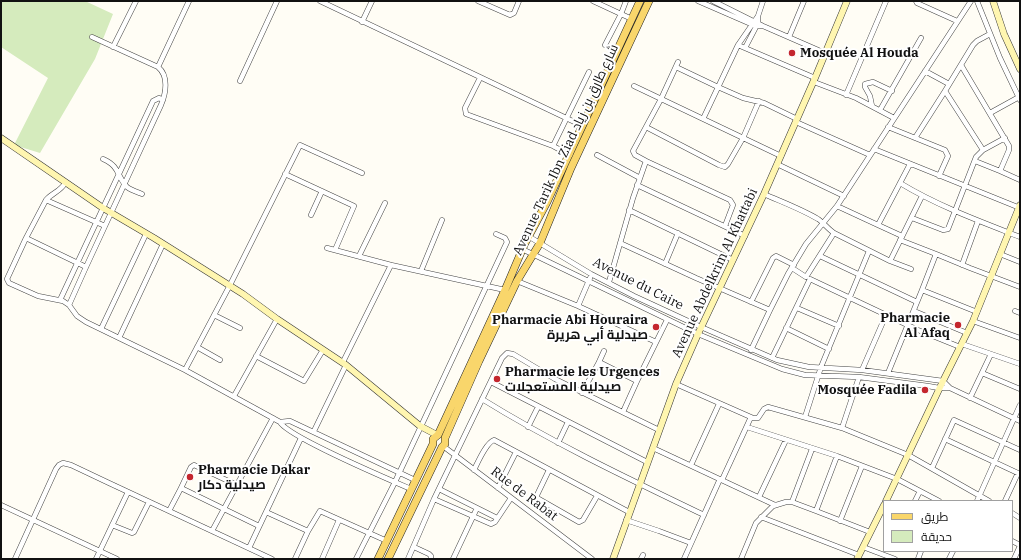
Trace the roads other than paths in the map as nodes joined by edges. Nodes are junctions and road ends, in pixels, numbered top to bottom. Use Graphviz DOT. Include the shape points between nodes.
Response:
graph roads {
  1 [pos="136,1"];
  2 [pos="189,1"];
  3 [pos="277,1"];
  4 [pos="320,1"];
  5 [pos="372,1"];
  6 [pos="478,1"];
  7 [pos="519,1"];
  8 [pos="593,1"];
  9 [pos="626,1"];
  10 [pos="640,1"];
  11 [pos="648,1"];
  12 [pos="698,1"];
  13 [pos="712,1"];
  14 [pos="763,1"];
  15 [pos="804,1"];
  16 [pos="847,1"];
  17 [pos="886,1"];
  18 [pos="916,1"];
  19 [pos="971,1"];
  20 [pos="977,1"];
  21 [pos="993,1"];
  22 [pos="708,7"];
  23 [pos="620,14"];
  24 [pos="632,19"];
  25 [pos="957,21"];
  26 [pos="362,22"];
  27 [pos="755,23"];
  28 [pos="990,34"];
  29 [pos="92,37"];
  30 [pos="789,37"];
  31 [pos="921,38"];
  32 [pos="605,45"];
  33 [pos="738,45"];
  34 [pos="114,47"];
  35 [pos="746,48"];
  36 [pos="825,53"];
  37 [pos="961,65"];
  38 [pos="158,66"];
  39 [pos="1020,69"];
  40 [pos="925,71"];
  41 [pos="589,72"];
  42 [pos="480,78"];
  43 [pos="814,80"];
  44 [pos="240,81"];
  45 [pos="949,84"];
  46 [pos="634,86"];
  47 [pos="718,87"];
  48 [pos="892,91"];
  49 [pos="946,91"];
  50 [pos="846,95"];
  51 [pos="661,99"];
  52 [pos="1019,99"];
  53 [pos="163,100"];
  54 [pos="759,102"];
  55 [pos="872,106"];
  56 [pos="880,110"];
  57 [pos="990,113"];
  58 [pos="566,118"];
  59 [pos="894,118"];
  60 [pos="702,119"];
  61 [pos="797,121"];
  62 [pos="583,126"];
  63 [pos="646,127"];
  64 [pos="888,127"];
  65 [pos="1,138"];
  66 [pos="743,138"];
  67 [pos="915,138"];
  68 [pos="1005,138"];
  69 [pos="553,146"];
  70 [pos="874,149"];
  71 [pos="983,150"];
  72 [pos="570,155"];
  73 [pos="597,155"];
  74 [pos="870,155"];
  75 [pos="781,156"];
  76 [pos="103,159"];
  77 [pos="646,161"];
  78 [pos="975,161"];
  79 [pos="777,164"];
  80 [pos="910,164"];
  81 [pos="1000,171"];
  82 [pos="119,174"];
  83 [pos="285,174"];
  84 [pos="362,174"];
  85 [pos="939,176"];
  86 [pos="640,178"];
  87 [pos="1020,180"];
  88 [pos="65,183"];
  89 [pos="124,183"];
  90 [pos="900,183"];
  91 [pos="637,185"];
  92 [pos="964,186"];
  93 [pos="322,191"];
  94 [pos="142,194"];
  95 [pos="764,194"];
  96 [pos="844,196"];
  97 [pos="922,196"];
  98 [pos="46,200"];
  99 [pos="385,203"];
  100 [pos="838,206"];
  101 [pos="1020,207"];
  102 [pos="103,208"];
  103 [pos="629,210"];
  104 [pos="955,212"];
  105 [pos="111,213"];
  106 [pos="311,215"];
  107 [pos="912,218"];
  108 [pos="442,220"];
  109 [pos="978,221"];
  110 [pos="97,222"];
  111 [pos="823,223"];
  112 [pos="878,225"];
  113 [pos="105,226"];
  114 [pos="724,226"];
  115 [pos="1008,232"];
  116 [pos="678,233"];
  117 [pos="834,233"];
  118 [pos="146,234"];
  119 [pos="496,234"];
  120 [pos="528,236"];
  121 [pos="745,236"];
  122 [pos="1020,237"];
  123 [pos="26,238"];
  124 [pos="901,238"];
  125 [pos="540,243"];
  126 [pos="620,243"];
  127 [pos="163,244"];
  128 [pos="327,248"];
  129 [pos="522,249"];
  130 [pos="335,250"];
  131 [pos="869,251"];
  132 [pos="533,254"];
  133 [pos="936,254"];
  134 [pos="1000,254"];
  135 [pos="359,256"];
  136 [pos="820,256"];
  137 [pos="733,260"];
  138 [pos="890,261"];
  139 [pos="1020,262"];
  140 [pos="78,263"];
  141 [pos="665,264"];
  142 [pos="391,265"];
  143 [pos="962,265"];
  144 [pos="86,266"];
  145 [pos="793,266"];
  146 [pos="911,269"];
  147 [pos="421,271"];
  148 [pos="592,274"];
  149 [pos="859,276"];
  150 [pos="991,276"];
  151 [pos="808,278"];
  152 [pos="517,281"];
  153 [pos="589,281"];
  154 [pos="609,282"];
  155 [pos="230,285"];
  156 [pos="485,286"];
  157 [pos="1020,287"];
  158 [pos="720,288"];
  159 [pos="505,290"];
  160 [pos="922,290"];
  161 [pos="850,299"];
  162 [pos="60,300"];
  163 [pos="751,302"];
  164 [pos="917,302"];
  165 [pos="69,305"];
  166 [pos="578,306"];
  167 [pos="796,308"];
  168 [pos="770,310"];
  169 [pos="914,311"];
  170 [pos="1015,311"];
  171 [pos="977,312"];
  172 [pos="1020,313"];
  173 [pos="214,315"];
  174 [pos="886,315"];
  175 [pos="277,320"];
  176 [pos="667,320"];
  177 [pos="973,322"];
  178 [pos="839,326"];
  179 [pos="908,326"];
  180 [pos="701,327"];
  181 [pos="240,328"];
  182 [pos="786,328"];
  183 [pos="101,329"];
  184 [pos="967,333"];
  185 [pos="698,334"];
  186 [pos="119,338"];
  187 [pos="1020,338"];
  188 [pos="656,342"];
  189 [pos="961,345"];
  190 [pos="197,347"];
  191 [pos="829,349"];
  192 [pos="323,350"];
  193 [pos="751,350"];
  194 [pos="604,351"];
  195 [pos="991,354"];
  196 [pos="256,356"];
  197 [pos="772,358"];
  198 [pos="220,360"];
  199 [pos="598,362"];
  200 [pos="344,363"];
  201 [pos="1020,364"];
  202 [pos="821,367"];
  203 [pos="184,370"];
  204 [pos="862,370"];
  205 [pos="888,373"];
  206 [pos="982,374"];
  207 [pos="818,376"];
  208 [pos="860,377"];
  209 [pos="637,381"];
  210 [pos="943,381"];
  211 [pos="491,382"];
  212 [pos="676,384"];
  213 [pos="939,388"];
  214 [pos="950,388"];
  215 [pos="1020,389"];
  216 [pos="582,393"];
  217 [pos="234,396"];
  218 [pos="970,398"];
  219 [pos="482,399"];
  220 [pos="719,404"];
  221 [pos="1020,405"];
  222 [pos="538,407"];
  223 [pos="623,412"];
  224 [pos="751,417"];
  225 [pos="805,417"];
  226 [pos="273,418"];
  227 [pos="1014,419"];
  228 [pos="1020,421"];
  229 [pos="280,422"];
  230 [pos="568,422"];
  231 [pos="421,426"];
  232 [pos="528,427"];
  233 [pos="747,428"];
  234 [pos="842,428"];
  235 [pos="660,430"];
  236 [pos="314,432"];
  237 [pos="301,438"];
  238 [pos="945,439"];
  239 [pos="441,440"];
  240 [pos="786,440"];
  241 [pos="433,443"];
  242 [pos="558,443"];
  243 [pos="1004,443"];
  244 [pos="653,448"];
  245 [pos="812,449"];
  246 [pos="1020,450"];
  247 [pos="516,452"];
  248 [pos="454,455"];
  249 [pos="908,455"];
  250 [pos="836,456"];
  251 [pos="647,462"];
  252 [pos="994,463"];
  253 [pos="690,465"];
  254 [pos="862,466"];
  255 [pos="932,468"];
  256 [pos="474,470"];
  257 [pos="550,470"];
  258 [pos="399,472"];
  259 [pos="1019,474"];
  260 [pos="721,479"];
  261 [pos="897,479"];
  262 [pos="415,480"];
  263 [pos="395,482"];
  264 [pos="237,485"];
  265 [pos="640,485"];
  266 [pos="181,488"];
  267 [pos="498,488"];
  268 [pos="439,489"];
  269 [pos="411,490"];
  270 [pos="920,491"];
  271 [pos="128,492"];
  272 [pos="597,496"];
  273 [pos="979,496"];
  274 [pos="759,497"];
  275 [pos="511,498"];
  276 [pos="434,500"];
  277 [pos="886,500"];
  278 [pos="916,500"];
  279 [pos="937,500"];
  280 [pos="977,500"];
  281 [pos="988,500"];
  282 [pos="1006,500"];
  283 [pos="149,502"];
  284 [pos="792,502"];
  285 [pos="1,505"];
  286 [pos="775,505"];
  287 [pos="883,507"];
  288 [pos="224,508"];
  289 [pos="477,508"];
  290 [pos="169,511"];
  291 [pos="816,511"];
  292 [pos="266,512"];
  293 [pos="629,512"];
  294 [pos="704,514"];
  295 [pos="473,516"];
  296 [pos="761,517"];
  297 [pos="497,518"];
  298 [pos="34,520"];
  299 [pos="339,520"];
  300 [pos="626,520"];
  301 [pos="840,521"];
  302 [pos="112,525"];
  303 [pos="259,526"];
  304 [pos="212,531"];
  305 [pos="308,531"];
  306 [pos="870,532"];
  307 [pos="370,534"];
  308 [pos="387,541"];
  309 [pos="691,543"];
  310 [pos="1020,546"];
  311 [pos="414,547"];
  312 [pos="863,547"];
  313 [pos="249,548"];
  314 [pos="100,551"];
  315 [pos="883,552"];
  316 [pos="888,553"];
  317 [pos="858,557"];
  318 [pos="15,559"];
  319 [pos="96,559"];
  320 [pos="117,559"];
  321 [pos="272,559"];
  322 [pos="295,559"];
  323 [pos="322,559"];
  324 [pos="356,559"];
  325 [pos="378,559"];
  326 [pos="388,559"];
  327 [pos="408,559"];
  328 [pos="431,559"];
  329 [pos="453,559"];
  330 [pos="592,559"];
  331 [pos="613,559"];
  332 [pos="684,559"];
  333 [pos="741,559"];
  334 [pos="895,559"];
  335 [pos="1014,559"];
  1 -- 34 [label="street"];
  2 -- 38 [label="street"];
  3 -- 44 [label="street"];
  4 -- 26 [label="street"];
  5 -- 26 [label="street"];
  6 -- 7 [label="street" via="510,15 514,13"];
  8 -- 23 [label="street"];
  9 -- 23 [label="street"];
  10 -- 24 [label="main road, Avenue Tarik Ibn Ziad شارع طارق بن زياد"];
  11 -- 125 [label="main road, Avenue Tarik Ibn Ziad شارع طارق بن زياد" via="571,168"];
  12 -- 22 [label="street"];
  13 -- 22 [label="street"];
  13 -- 27 [label="street"];
  14 -- 27 [label="street"];
  15 -- 30 [label="street"];
  16 -- 36 [label="main road, Avenue Abdelkrim Al Khattabi"];
  17 -- 50 [label="street"];
  18 -- 25 [label="street"];
  19 -- 25 [label="street"];
  20 -- 28 [label="street"];
  21 -- 39 [label="main road"];
  22 -- 27 [label="street"];
  23 -- 24 [label="street"];
  23 -- 32 [label="street"];
  24 -- 62 [label="main road, Avenue Tarik Ibn Ziad شارع طارق بن زياد"];
  25 -- 40 [label="street"];
  26 -- 42 [label="street"];
  27 -- 30 [label="street"];
  27 -- 33 [label="street"];
  27 -- 35 [label="street"];
  28 -- 37 [label="street" via="973,45"];
  28 -- 52 [label="street"];
  29 -- 34 [label="street"];
  30 -- 36 [label="street"];
  31 -- 48 [label="street"];
  33 -- 35 [label="street"];
  33 -- 47 [label="street"];
  34 -- 38 [label="street"];
  35 -- 43 [label="street"];
  36 -- 43 [label="main road, Avenue Abdelkrim Al Khattabi"];
  37 -- 45 [label="street"];
  37 -- 57 [label="street"];
  38 -- 53 [label="street" via="166,88"];
  40 -- 45 [label="street"];
  40 -- 59 [label="street"];
  41 -- 58 [label="street"];
  42 -- 58 [label="street"];
  42 -- 69 [label="street" via="465,108 466,114"];
  43 -- 50 [label="street"];
  43 -- 61 [label="main road, Avenue Abdelkrim Al Khattabi"];
  45 -- 49 [label="street"];
  46 -- 51 [label="street"];
  47 -- 51 [label="street" via="677,64"];
  47 -- 54 [label="street"];
  47 -- 60 [label="street"];
  48 -- 55 [label="street" via="873,82 865,84"];
  48 -- 56 [label="street"];
  49 -- 67 [label="street"];
  49 -- 71 [label="street"];
  50 -- 55 [label="street"];
  51 -- 60 [label="street"];
  51 -- 63 [label="street"];
  52 -- 57 [label="street"];
  53 -- 82 [label="street" via="153,100"];
  53 -- 89 [label="street"];
  54 -- 61 [label="street"];
  54 -- 66 [label="street"];
  55 -- 56 [label="street"];
  56 -- 59 [label="street"];
  57 -- 68 [label="street"];
  58 -- 62 [label="street"];
  58 -- 69 [label="street"];
  59 -- 64 [label="street"];
  60 -- 66 [label="street"];
  61 -- 74 [label="street"];
  61 -- 75 [label="main road, Avenue Abdelkrim Al Khattabi"];
  62 -- 72 [label="main road, Avenue Tarik Ibn Ziad شارع طارق بن زياد"];
  63 -- 66 [label="street" via="725,167"];
  63 -- 77 [label="street" via="633,152"];
  64 -- 67 [label="street"];
  64 -- 70 [label="street"];
  65 -- 88 [label="main road"];
  66 -- 75 [label="street"];
  67 -- 85 [label="street" via="947,152 948,156"];
  68 -- 71 [label="street"];
  68 -- 81 [label="street" via="1009,150"];
  69 -- 72 [label="street"];
  70 -- 74 [label="street"];
  70 -- 80 [label="street"];
  71 -- 78 [label="street"];
  72 -- 120 [label="main road, Avenue Tarik Ibn Ziad شارع طارق بن زياد"];
  73 -- 86 [label="street"];
  74 -- 96 [label="street"];
  75 -- 79 [label="main road, Avenue Abdelkrim Al Khattabi"];
  76 -- 82 [label="street" via="111,162"];
  77 -- 86 [label="street"];
  77 -- 114 [label="street" via="730,200 733,205"];
  78 -- 81 [label="street"];
  78 -- 92 [label="street"];
  79 -- 95 [label="main road, Avenue Abdelkrim Al Khattabi"];
  79 -- 96 [label="street"];
  80 -- 85 [label="street"];
  80 -- 90 [label="street"];
  81 -- 87 [label="street"];
  82 -- 89 [label="street"];
  82 -- 102 [label="street"];
  83 -- 84 [label="street" via="300,145"];
  83 -- 93 [label="street"];
  83 -- 155 [label="street"];
  85 -- 92 [label="street"];
  86 -- 91 [label="street"];
  88 -- 98 [label="street"];
  88 -- 102 [label="main road"];
  89 -- 94 [label="street"];
  89 -- 105 [label="street"];
  90 -- 97 [label="street"];
  90 -- 112 [label="street"];
  91 -- 103 [label="street"];
  91 -- 114 [label="street"];
  92 -- 101 [label="street"];
  92 -- 104 [label="street"];
  93 -- 106 [label="street"];
  93 -- 130 [label="street" via="354,206"];
  95 -- 111 [label="street"];
  95 -- 121 [label="main road, Avenue Abdelkrim Al Khattabi"];
  96 -- 100 [label="street"];
  97 -- 104 [label="street"];
  97 -- 107 [label="street"];
  98 -- 110 [label="street"];
  98 -- 123 [label="street"];
  99 -- 135 [label="street"];
  100 -- 111 [label="street"];
  100 -- 112 [label="street"];
  101 -- 115 [label="main road"];
  102 -- 105 [label="main road"];
  102 -- 110 [label="street"];
  103 -- 116 [label="street"];
  103 -- 126 [label="street"];
  104 -- 107 [label="street" via="945,230"];
  104 -- 109 [label="street"];
  105 -- 113 [label="street"];
  105 -- 118 [label="main road"];
  107 -- 124 [label="street"];
  108 -- 147 [label="street"];
  109 -- 115 [label="street"];
  109 -- 143 [label="street"];
  110 -- 113 [label="street"];
  110 -- 140 [label="street"];
  111 -- 117 [label="street"];
  111 -- 145 [label="street"];
  112 -- 124 [label="street"];
  113 -- 144 [label="street"];
  114 -- 121 [label="street"];
  115 -- 122 [label="street"];
  115 -- 134 [label="main road"];
  116 -- 137 [label="street"];
  116 -- 141 [label="street"];
  117 -- 131 [label="street"];
  117 -- 136 [label="street"];
  118 -- 127 [label="main road"];
  118 -- 183 [label="street"];
  119 -- 156 [label="street" via="505,238 507,242"];
  120 -- 125 [label="street, Avenue du Caire"];
  120 -- 129 [label="main road, Avenue Tarik Ibn Ziad شارع طارق بن زياد"];
  121 -- 137 [label="main road, Avenue Abdelkrim Al Khattabi"];
  123 -- 140 [label="street"];
  123 -- 162 [label="street" via="8,282 38,296"];
  124 -- 133 [label="street"];
  124 -- 138 [label="street"];
  125 -- 132 [label="main road, Avenue Tarik Ibn Ziad شارع طارق بن زياد"];
  125 -- 148 [label="street, Avenue du Caire"];
  126 -- 141 [label="street"];
  126 -- 154 [label="street"];
  127 -- 155 [label="main road"];
  127 -- 186 [label="street"];
  128 -- 130 [label="street"];
  129 -- 132 [label="street, Avenue du Caire"];
  129 -- 159 [label="main road, Avenue Tarik Ibn Ziad شارع طارق بن زياد"];
  130 -- 135 [label="street"];
  131 -- 138 [label="street"];
  131 -- 149 [label="street"];
  132 -- 152 [label="main road, Avenue Tarik Ibn Ziad شارع طارق بن زياد"];
  132 -- 153 [label="street, Avenue du Caire"];
  133 -- 143 [label="street"];
  133 -- 160 [label="street"];
  134 -- 139 [label="street"];
  134 -- 150 [label="main road"];
  135 -- 142 [label="street"];
  136 -- 149 [label="street"];
  136 -- 151 [label="street"];
  137 -- 158 [label="main road, Avenue Abdelkrim Al Khattabi"];
  138 -- 146 [label="street"];
  140 -- 144 [label="street"];
  140 -- 162 [label="street"];
  141 -- 158 [label="street"];
  142 -- 147 [label="street"];
  142 -- 200 [label="street"];
  143 -- 150 [label="street"];
  144 -- 165 [label="street"];
  145 -- 151 [label="street"];
  145 -- 163 [label="street" via="774,257"];
  145 -- 168 [label="street"];
  147 -- 156 [label="street"];
  148 -- 153 [label="street"];
  148 -- 154 [label="street, Avenue du Caire"];
  149 -- 161 [label="street"];
  149 -- 164 [label="street"];
  150 -- 157 [label="street"];
  150 -- 171 [label="main road"];
  151 -- 161 [label="street"];
  151 -- 167 [label="street"];
  152 -- 166 [label="street"];
  152 -- 239 [label="main road, Avenue Tarik Ibn Ziad شارع طارق بن زياد"];
  153 -- 166 [label="street"];
  153 -- 176 [label="street, Avenue du Caire"];
  154 -- 180 [label="street, Avenue du Caire"];
  155 -- 173 [label="street"];
  155 -- 175 [label="main road"];
  156 -- 159 [label="street"];
  156 -- 231 [label="street"];
  158 -- 163 [label="street"];
  158 -- 180 [label="main road, Avenue Abdelkrim Al Khattabi"];
  159 -- 239 [label="main road, Avenue Tarik Ibn Ziad شارع طارق بن زياد"];
  160 -- 164 [label="street"];
  160 -- 171 [label="street"];
  161 -- 174 [label="street"];
  161 -- 178 [label="street"];
  162 -- 165 [label="street"];
  163 -- 168 [label="street"];
  164 -- 169 [label="street"];
  165 -- 183 [label="street" via="80,319"];
  166 -- 188 [label="street"];
  167 -- 178 [label="street"];
  167 -- 182 [label="street"];
  168 -- 193 [label="street"];
  169 -- 179 [label="street"];
  169 -- 184 [label="street"];
  170 -- 172 [label="street"];
  171 -- 177 [label="main road"];
  173 -- 181 [label="street"];
  173 -- 190 [label="street"];
  174 -- 179 [label="street"];
  174 -- 204 [label="street"];
  175 -- 192 [label="main road"];
  175 -- 196 [label="street"];
  176 -- 185 [label="street, Avenue du Caire"];
  176 -- 188 [label="street"];
  177 -- 184 [label="main road"];
  177 -- 187 [label="street"];
  178 -- 191 [label="street"];
  179 -- 189 [label="street"];
  179 -- 205 [label="street"];
  180 -- 185 [label="main road, Avenue Abdelkrim Al Khattabi"];
  180 -- 193 [label="street, Avenue du Caire"];
  182 -- 191 [label="street"];
  182 -- 197 [label="street"];
  183 -- 186 [label="street"];
  184 -- 189 [label="main road"];
  185 -- 207 [label="street, Avenue du Caire" via="782,369"];
  185 -- 212 [label="main road, Avenue Abdelkrim Al Khattabi"];
  186 -- 203 [label="street"];
  188 -- 209 [label="street"];
  189 -- 195 [label="street"];
  189 -- 210 [label="main road"];
  190 -- 198 [label="street"];
  190 -- 203 [label="street"];
  191 -- 202 [label="street"];
  192 -- 196 [label="street" via="304,381"];
  192 -- 200 [label="main road"];
  193 -- 197 [label="street, Avenue du Caire"];
  194 -- 199 [label="street"];
  195 -- 201 [label="street"];
  195 -- 206 [label="street"];
  196 -- 217 [label="street"];
  197 -- 202 [label="street, Avenue du Caire" via="802,366"];
  199 -- 209 [label="street"];
  199 -- 216 [label="street"];
  200 -- 231 [label="main road"];
  200 -- 236 [label="street"];
  202 -- 204 [label="street, Avenue du Caire"];
  202 -- 207 [label="street"];
  203 -- 217 [label="street"];
  204 -- 205 [label="street, Avenue du Caire"];
  205 -- 210 [label="street, Avenue du Caire"];
  206 -- 215 [label="street"];
  206 -- 218 [label="street"];
  207 -- 208 [label="street, Avenue du Caire"];
  207 -- 225 [label="street"];
  208 -- 213 [label="street, Avenue du Caire"];
  208 -- 234 [label="street"];
  209 -- 223 [label="street"];
  210 -- 213 [label="main road"];
  210 -- 214 [label="street, Avenue du Caire"];
  211 -- 216 [label="street" via="502,358 509,353"];
  211 -- 219 [label="street"];
  211 -- 222 [label="street"];
  212 -- 220 [label="street"];
  212 -- 235 [label="main road, Avenue Abdelkrim Al Khattabi"];
  213 -- 214 [label="street, Avenue du Caire"];
  213 -- 249 [label="main road"];
  214 -- 218 [label="street, Avenue du Caire"];
  216 -- 223 [label="street"];
  217 -- 226 [label="street"];
  218 -- 227 [label="street, Avenue du Caire"];
  219 -- 232 [label="street"];
  219 -- 248 [label="street"];
  220 -- 224 [label="street"];
  220 -- 253 [label="street"];
  221 -- 227 [label="street"];
  222 -- 230 [label="street"];
  222 -- 232 [label="street"];
  223 -- 235 [label="street"];
  224 -- 225 [label="street" via="758,418 764,409 768,408"];
  224 -- 233 [label="street"];
  225 -- 234 [label="street"];
  226 -- 229 [label="street"];
  226 -- 264 [label="street"];
  227 -- 228 [label="street, Avenue du Caire"];
  227 -- 243 [label="street"];
  229 -- 236 [label="street" via="290,421"];
  229 -- 237 [label="street"];
  230 -- 242 [label="street"];
  230 -- 251 [label="street"];
  231 -- 239 [label="main road"];
  231 -- 241 [label="main road"];
  231 -- 258 [label="street"];
  232 -- 242 [label="street"];
  233 -- 240 [label="street"];
  233 -- 260 [label="street"];
  234 -- 249 [label="street"];
  235 -- 244 [label="main road, Avenue Abdelkrim Al Khattabi"];
  236 -- 258 [label="street"];
  237 -- 263 [label="street"];
  237 -- 292 [label="street"];
  238 -- 243 [label="street" via="955,420"];
  238 -- 252 [label="street"];
  238 -- 255 [label="street"];
  239 -- 241 [label="main road" via="433,439"];
  239 -- 241 [label="main road" via="437,447"];
  239 -- 248 [label="street, Rue de Rabat"];
  239 -- 326 [label="main road, Avenue Tarik Ibn Ziad شارع طارق بن زياد"];
  240 -- 245 [label="street"];
  240 -- 274 [label="street"];
  241 -- 262 [label="main road"];
  242 -- 265 [label="street"];
  243 -- 246 [label="street"];
  243 -- 252 [label="street"];
  244 -- 251 [label="main road, Avenue Abdelkrim Al Khattabi"];
  244 -- 253 [label="street"];
  245 -- 250 [label="street"];
  245 -- 284 [label="street"];
  247 -- 256 [label="street" via="492,441 487,445"];
  247 -- 257 [label="street"];
  247 -- 267 [label="street"];
  248 -- 256 [label="street, Rue de Rabat"];
  248 -- 268 [label="street"];
  249 -- 255 [label="street"];
  249 -- 261 [label="main road"];
  250 -- 254 [label="street"];
  250 -- 291 [label="street"];
  251 -- 265 [label="main road, Avenue Abdelkrim Al Khattabi"];
  252 -- 259 [label="street"];
  252 -- 273 [label="street"];
  253 -- 260 [label="street"];
  254 -- 261 [label="street"];
  254 -- 301 [label="street"];
  255 -- 273 [label="street"];
  256 -- 267 [label="street, Rue de Rabat"];
  257 -- 272 [label="street"];
  257 -- 272 [label="street" via="537,498 579,522 583,520"];
  258 -- 262 [label="street"];
  258 -- 263 [label="street"];
  259 -- 282 [label="street"];
  260 -- 274 [label="street"];
  260 -- 294 [label="street"];
  261 -- 270 [label="street"];
  261 -- 277 [label="main road"];
  262 -- 269 [label="main road"];
  263 -- 269 [label="street"];
  263 -- 307 [label="street"];
  264 -- 266 [label="street" via="194,465"];
  264 -- 288 [label="street"];
  265 -- 293 [label="main road, Avenue Abdelkrim Al Khattabi"];
  265 -- 294 [label="street"];
  266 -- 288 [label="street"];
  266 -- 290 [label="street"];
  267 -- 275 [label="street, Rue de Rabat"];
  268 -- 276 [label="street"];
  268 -- 289 [label="street"];
  269 -- 308 [label="main road"];
  270 -- 278 [label="street"];
  270 -- 279 [label="street"];
  271 -- 283 [label="street"];
  271 -- 298 [label="street" via="63,463 56,470"];
  271 -- 302 [label="street"];
  272 -- 293 [label="street"];
  273 -- 280 [label="street"];
  273 -- 281 [label="street"];
  274 -- 286 [label="street"];
  275 -- 297 [label="street"];
  275 -- 330 [label="street, Rue de Rabat"];
  276 -- 295 [label="street"];
  276 -- 311 [label="street"];
  283 -- 290 [label="street"];
  283 -- 302 [label="street" via="133,532"];
  284 -- 286 [label="street"];
  284 -- 291 [label="street"];
  285 -- 298 [label="street"];
  286 -- 296 [label="street"];
  287 -- 306 [label="main road"];
  288 -- 303 [label="street"];
  288 -- 304 [label="street"];
  289 -- 295 [label="street"];
  289 -- 297 [label="street"];
  290 -- 304 [label="street"];
  291 -- 301 [label="street"];
  292 -- 303 [label="street"];
  292 -- 305 [label="street"];
  293 -- 300 [label="main road, Avenue Abdelkrim Al Khattabi"];
  294 -- 309 [label="street"];
  295 -- 297 [label="street" via="491,524"];
  295 -- 329 [label="street"];
  296 -- 317 [label="street"];
  296 -- 333 [label="street" via="754,527"];
  298 -- 314 [label="street"];
  298 -- 318 [label="street"];
  299 -- 305 [label="street" via="320,511"];
  299 -- 307 [label="street"];
  299 -- 323 [label="street"];
  300 -- 309 [label="street"];
  300 -- 331 [label="main road, Avenue Abdelkrim Al Khattabi"];
  301 -- 306 [label="street"];
  302 -- 314 [label="street"];
  303 -- 313 [label="street"];
  304 -- 313 [label="street"];
  305 -- 322 [label="street"];
  306 -- 312 [label="main road"];
  307 -- 308 [label="street"];
  307 -- 324 [label="street"];
  308 -- 325 [label="main road"];
  309 -- 332 [label="street"];
  310 -- 335 [label="street"];
  311 -- 327 [label="street"];
  311 -- 328 [label="street" via="430,555"];
  312 -- 315 [label="street"];
  312 -- 317 [label="main road"];
  313 -- 321 [label="street"];
  314 -- 319 [label="street"];
  314 -- 320 [label="street"];
  316 -- 334 [label="street"];
}
